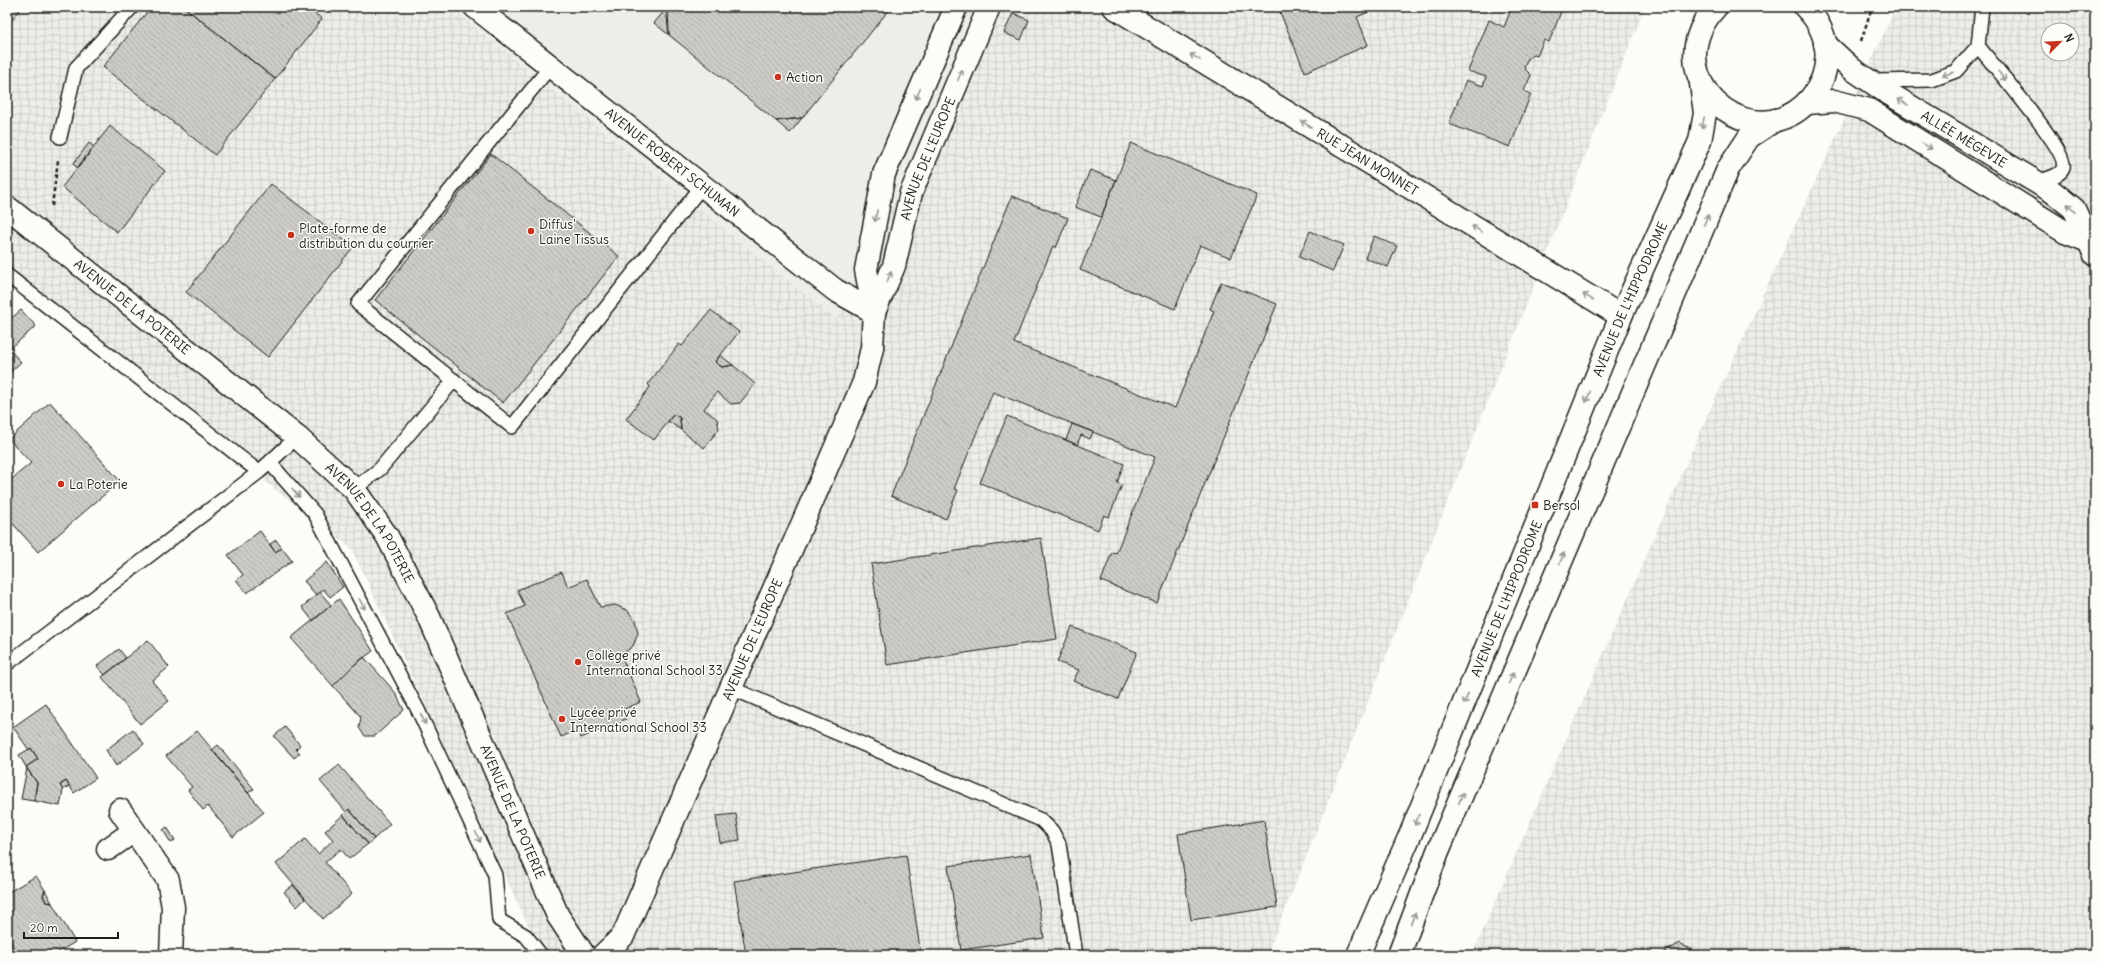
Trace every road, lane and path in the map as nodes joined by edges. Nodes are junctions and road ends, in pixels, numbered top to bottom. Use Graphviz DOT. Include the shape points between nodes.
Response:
graph roads {
  1 [pos="132,7"];
  2 [pos="475,7"];
  3 [pos="956,7"];
  4 [pos="989,7"];
  5 [pos="1114,7"];
  6 [pos="1716,7"];
  7 [pos="1982,7"];
  8 [pos="1811,10"];
  9 [pos="1826,44"];
  10 [pos="1978,46"];
  11 [pos="550,67"];
  12 [pos="1870,81"];
  13 [pos="1701,84"];
  14 [pos="1807,103"];
  15 [pos="1775,120"];
  16 [pos="60,137"];
  17 [pos="2037,182"];
  18 [pos="702,186"];
  19 [pos="7,208"];
  20 [pos="46,238"];
  21 [pos="2094,245"];
  22 [pos="7,275"];
  23 [pos="874,312"];
  24 [pos="1621,316"];
  25 [pos="454,380"];
  26 [pos="297,437"];
  27 [pos="270,463"];
  28 [pos="259,472"];
  29 [pos="354,488"];
  30 [pos="7,664"];
  31 [pos="731,688"];
  32 [pos="120,810"];
  33 [pos="134,832"];
  34 [pos="108,849"];
  35 [pos="172,955"];
  36 [pos="541,955"];
  37 [pos="584,955"];
  38 [pos="603,955"];
  39 [pos="1076,955"];
  40 [pos="1358,955"];
  41 [pos="1399,955"];
  1 -- 16 [label="lane" via="76,68"];
  2 -- 11 [label="street, AVENUE ROBERT SCHUMAN"];
  3 -- 23 [label="street, AVENUE DE L'EUROPE, one-way" via="884,174 866,270"];
  23 -- 4 [label="street, AVENUE DE L'EUROPE, one-way" via="894,266 910,194"];
  24 -- 5 [label="street, RUE JEAN MONNET, one-way"];
  6 -- 13 [label="street" via="1707,16 1699,32 1695,49 1696,67"];
  7 -- 10 [label="lane"];
  8 -- 9 [label="street" via="1824,34"];
  9 -- 12 [label="street, ALLÉE MÈGEVIE" via="1852,69"];
  9 -- 14 [label="street" via="1825,72 1818,89"];
  10 -- 12 [label="lane, one-way" via="1956,71 1932,80"];
  10 -- 17 [label="lane, one-way" via="2053,139 2064,159 2061,173"];
  11 -- 18 [label="street, AVENUE ROBERT SCHUMAN"];
  11 -- 25 [label="lane" via="358,304"];
  17 -- 12 [label="street, ALLÉE MÈGEVIE, one-way"];
  13 -- 15 [label="street" via="1714,102 1732,115 1753,121"];
  13 -- 24 [label="street, AVENUE DE L'HIPPODROME, one-way" via="1705,114 1700,141"];
  14 -- 15 [label="street" via="1792,114"];
  14 -- 21 [label="street, ALLÉE MÈGEVIE, one-way" via="1834,101 1869,110 2065,232"];
  41 -- 15 [label="street, one-way" via="1441,844 1728,169 1749,137"];
  16 -- 20 [label="path"];
  21 -- 17 [label="street, ALLÉE MÈGEVIE, one-way" via="2074,209"];
  18 -- 23 [label="street, AVENUE ROBERT SCHUMAN" via="835,290"];
  18 -- 25 [label="lane" via="512,427"];
  19 -- 20 [label="street, AVENUE DE LA POTERIE"];
  20 -- 26 [label="street, AVENUE DE LA POTERIE"];
  22 -- 28 [label="lane"];
  23 -- 31 [label="street, AVENUE DE L'EUROPE" via="872,348 864,382"];
  24 -- 40 [label="street, AVENUE DE L'HIPPODROME, one-way" via="1411,834"];
  25 -- 29 [label="lane" via="380,469"];
  26 -- 27 [label="lane"];
  26 -- 29 [label="street, AVENUE DE LA POTERIE"];
  27 -- 28 [label="lane"];
  27 -- 36 [label="lane, one-way" via="315,514 418,710 495,875 499,920 526,936"];
  28 -- 30 [label="lane"];
  29 -- 37 [label="street, AVENUE DE LA POTERIE" via="387,536 429,617 558,916"];
  31 -- 38 [label="street, AVENUE DE L'EUROPE" via="624,936"];
  31 -- 39 [label="lane" via="1041,820 1052,831 1059,844"];
  32 -- 33 [label="street"];
  33 -- 34 [label="street"];
  33 -- 35 [label="street" via="168,880 173,907"];
}
